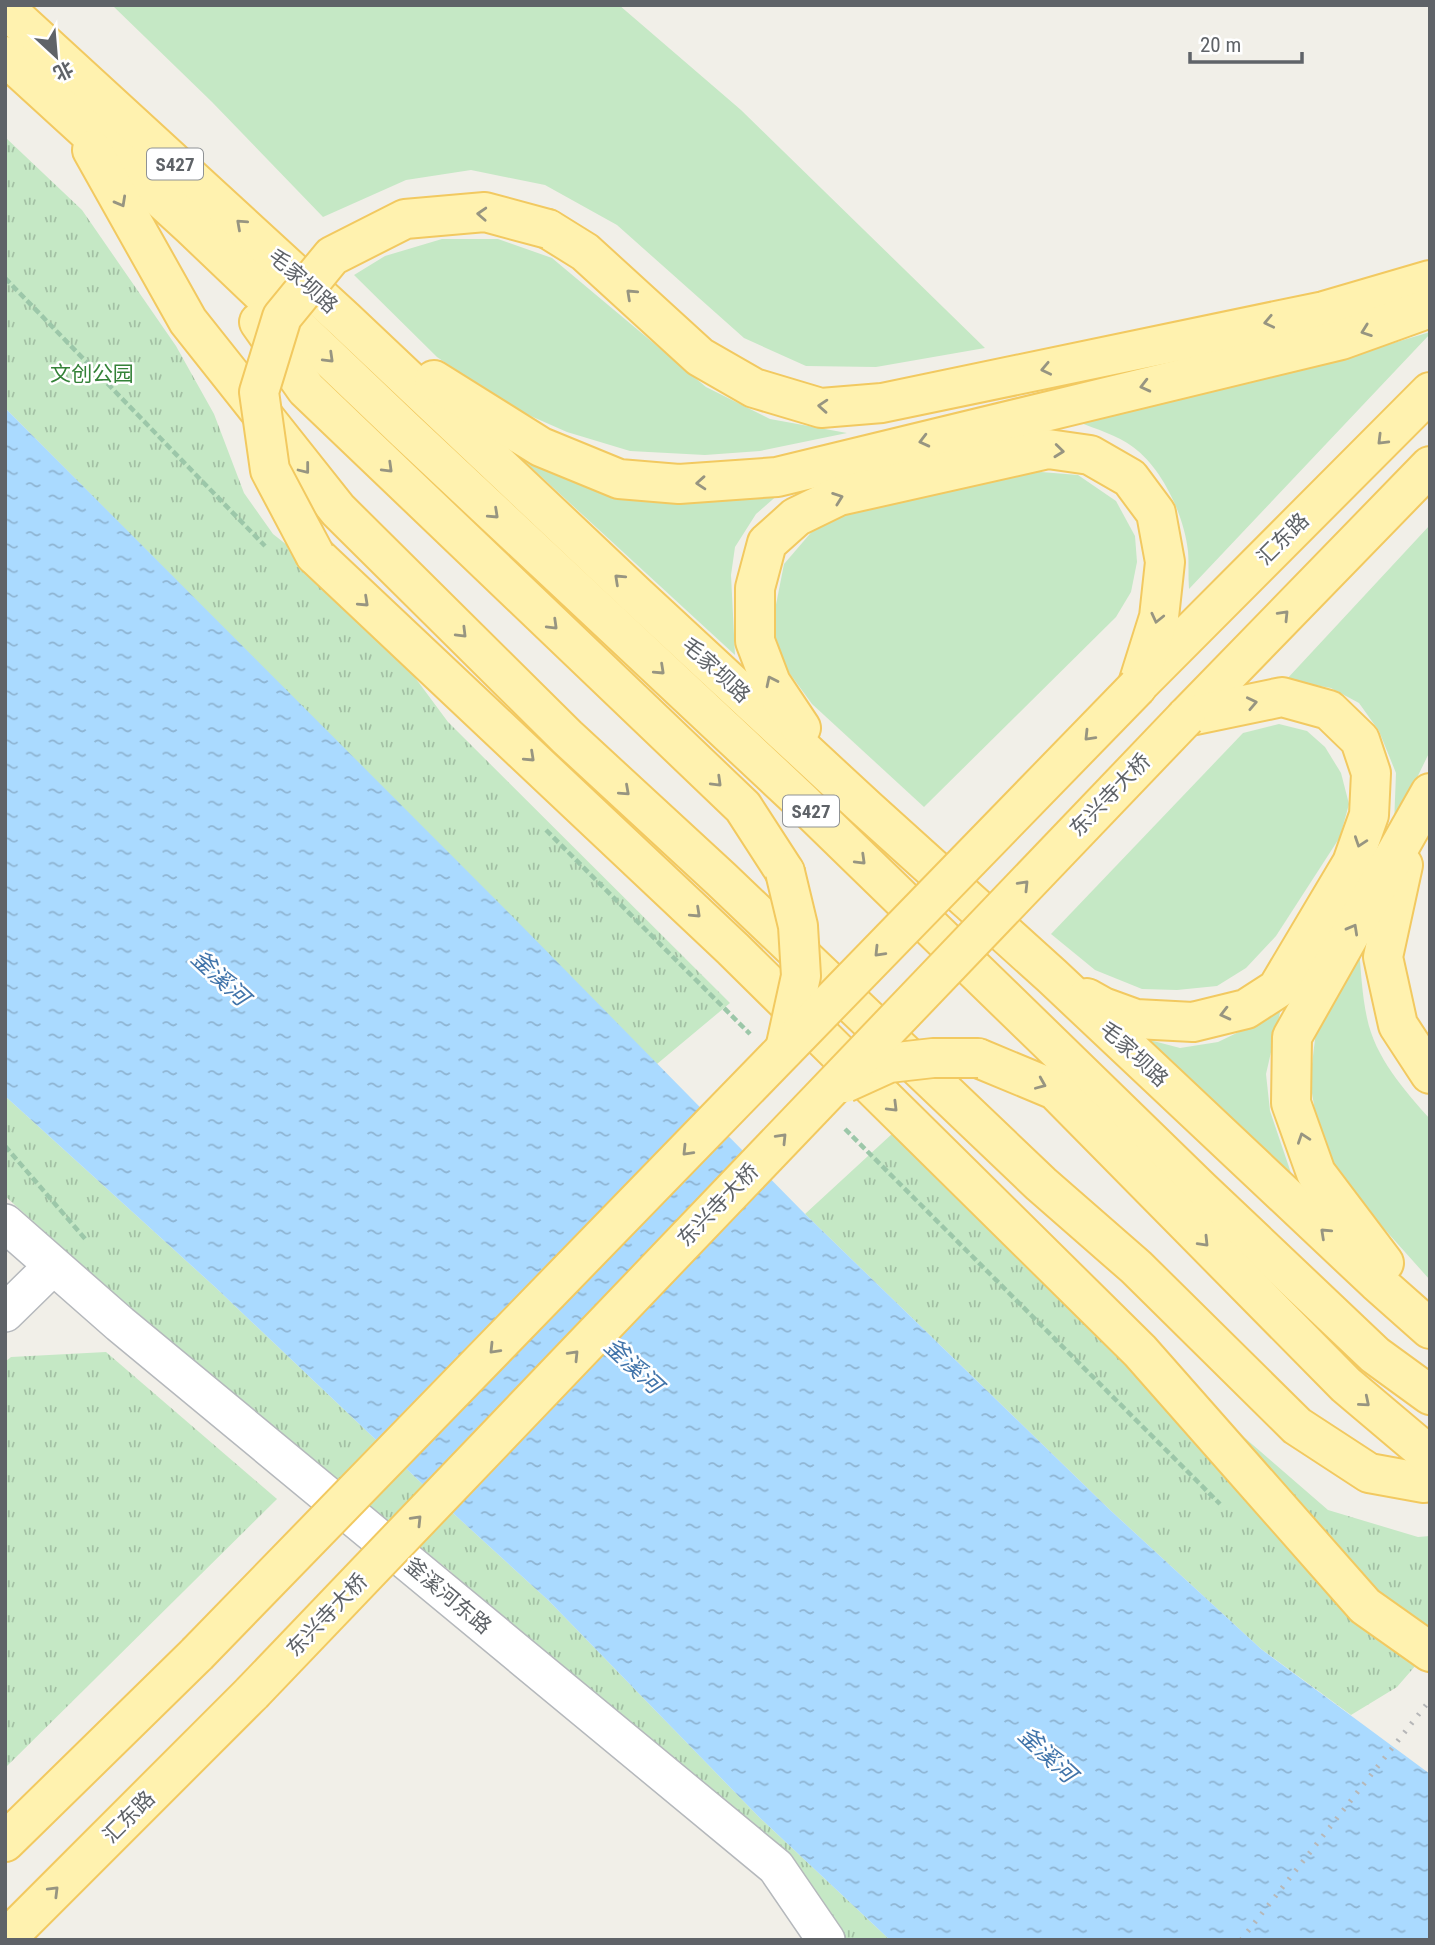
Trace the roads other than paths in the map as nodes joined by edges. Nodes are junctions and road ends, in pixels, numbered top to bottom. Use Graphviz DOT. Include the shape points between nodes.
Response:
graph roads {
  1 [pos="5,8"];
  2 [pos="5,56"];
  3 [pos="76,121"];
  4 [pos="191,226"];
  5 [pos="1430,280"];
  6 [pos="1430,308"];
  7 [pos="345,320"];
  8 [pos="1430,392"];
  9 [pos="1430,466"];
  10 [pos="1137,687"];
  11 [pos="1185,717"];
  12 [pos="835,779"];
  13 [pos="1430,793"];
  14 [pos="1411,826"];
  15 [pos="1052,976"];
  16 [pos="771,1044"];
  17 [pos="911,1060"];
  18 [pos="1430,1074"];
  19 [pos="825,1093"];
  20 [pos="5,1223"];
  21 [pos="53,1266"];
  22 [pos="1430,1310"];
  23 [pos="5,1313"];
  24 [pos="1430,1329"];
  25 [pos="1430,1395"];
  26 [pos="1430,1456"];
  27 [pos="1430,1481"];
  28 [pos="1430,1652"];
  29 [pos="252,1693"];
  30 [pos="5,1842"];
  31 [pos="5,1940"];
  32 [pos="826,1940"];
  7 -- 1 [label="main road, 毛家坝路 / S427, one-way"];
  2 -- 3 [label="main road, S427"];
  3 -- 4 [label="main road, S427"];
  3 -- 17 [label="main road, one-way" via="188,321 338,510 566,737"];
  4 -- 16 [label="main road, one-way, bridge" via="306,389 743,807 785,872 798,926 801,976"];
  4 -- 25 [label="main road, S427, one-way" via="800,800 1366,1346"];
  5 -- 28 [label="main road, one-way, bridge" via="1311,314 882,403 821,408 754,388 700,357 585,252 548,229 485,212 405,219 332,256 282,317 259,392 270,470 315,555 743,958 1140,1351 1365,1606"];
  6 -- 7 [label="main road, one-way" via="1340,340 777,477 679,484 619,479 541,447"];
  12 -- 7 [label="main road, 毛家坝路 / S427, one-way"];
  8 -- 10 [label="main road, 汇东路, one-way"];
  11 -- 9 [label="main road, one-way"];
  12 -- 10 [label="main road, one-way" via="771,683 755,641 755,588 767,543 796,517 839,496 1048,449 1090,454 1130,478 1156,513 1165,562 1158,617"];
  10 -- 16 [label="main road, one-way, bridge"];
  11 -- 15 [label="main road, one-way" via="1282,697 1329,710 1360,740 1371,773 1369,815 1352,863 1277,989 1246,1009 1193,1022 1136,1018 1103,1007"];
  19 -- 11 [label="main road, 东兴寺大桥, one-way, bridge"];
  12 -- 15 [label="main road, 毛家坝路 / S427"];
  13 -- 14 [label="main road"];
  14 -- 18 [label="main road" via="1383,957 1398,1025"];
  22 -- 14 [label="main road, one-way" via="1378,1256 1316,1173 1291,1103 1292,1037"];
  24 -- 15 [label="main road, 毛家坝路 / S427, one-way"];
  16 -- 30 [label="main road, one-way, bridge" via="197,1654"];
  17 -- 19 [label="main road, bridge" via="889,1063"];
  17 -- 26 [label="main road, one-way, bridge" via="978,1058 1055,1090 1346,1385"];
  17 -- 27 [label="main road" via="1136,1267 1297,1426 1368,1473"];
  29 -- 19 [label="main road, 东兴寺大桥, one-way, bridge"];
  20 -- 21 [label="street, 釜溪河东路"];
  21 -- 23 [label="street"];
  21 -- 32 [label="street, 釜溪河东路" via="776,1867"];
  31 -- 29 [label="main road, 汇东路, one-way"];
}
